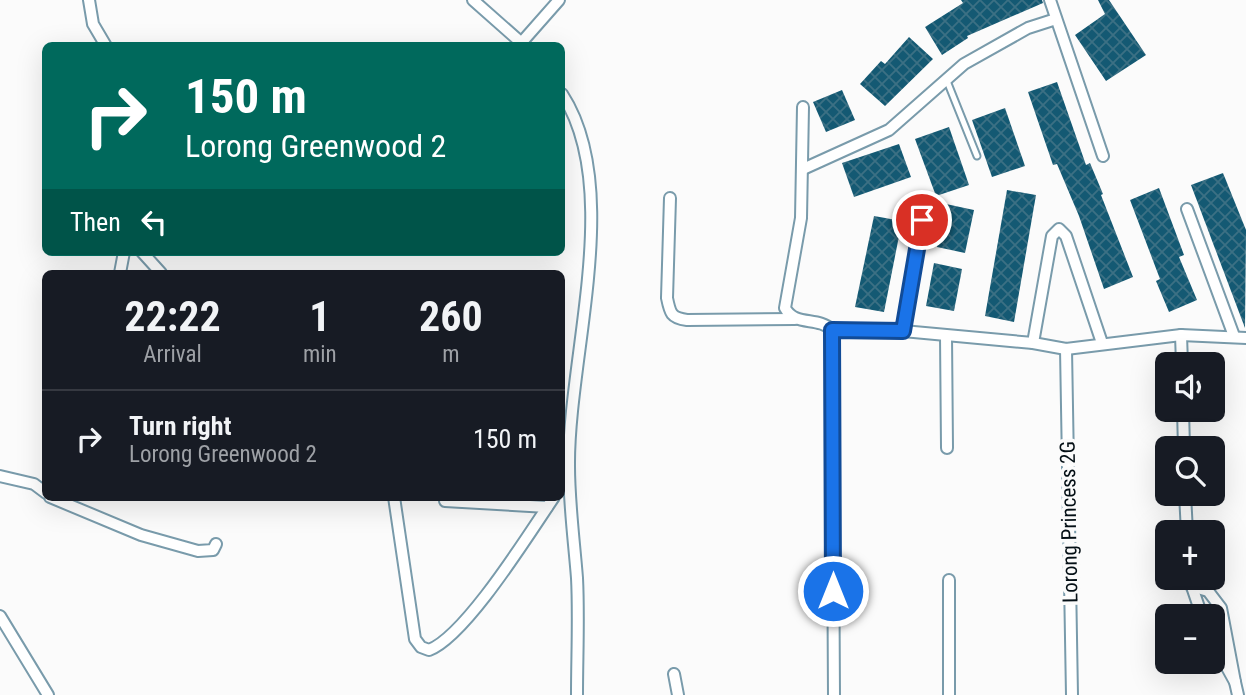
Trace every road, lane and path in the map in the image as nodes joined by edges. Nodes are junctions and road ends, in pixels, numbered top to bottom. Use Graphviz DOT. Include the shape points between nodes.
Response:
graph roads {
  1 [pos="89,0"];
  2 [pos="473,0"];
  3 [pos="559,0"];
  4 [pos="1050,0"];
  5 [pos="1056,19"];
  6 [pos="104,42"];
  7 [pos="522,42"];
  8 [pos="526,42"];
  9 [pos="946,79"];
  10 [pos="565,100"];
  11 [pos="803,107"];
  12 [pos="977,156"];
  13 [pos="1103,156"];
  14 [pos="803,169"];
  15 [pos="670,198"];
  16 [pos="1187,209"];
  17 [pos="922,220"];
  18 [pos="146,256"];
  19 [pos="158,270"];
  20 [pos="795,320"];
  21 [pos="832,330"];
  22 [pos="903,331"];
  23 [pos="1181,335"];
  24 [pos="946,336"];
  25 [pos="1234,336"];
  26 [pos="1246,338"];
  27 [pos="1033,343"];
  28 [pos="1102,343"];
  29 [pos="1066,349"];
  30 [pos="1182,352"];
  31 [pos="947,448"];
  32 [pos="566,469"];
  33 [pos="0,477"];
  34 [pos="42,490"];
  35 [pos="61,501"];
  36 [pos="81,501"];
  37 [pos="395,501"];
  38 [pos="445,501"];
  39 [pos="551,501"];
  40 [pos="75,506"];
  41 [pos="547,508"];
  42 [pos="216,544"];
  43 [pos="949,580"];
  44 [pos="1206,590"];
  45 [pos="0,616"];
  46 [pos="1225,666"];
  47 [pos="674,674"];
  48 [pos="1237,690"];
  49 [pos="48,695"];
  50 [pos="578,695"];
  51 [pos="678,695"];
  52 [pos="834,695"];
  53 [pos="948,695"];
  54 [pos="1072,695"];
  55 [pos="1224,695"];
  1 -- 6 [label="street" via="93,24"];
  2 -- 7 [label="street"];
  3 -- 8 [label="street"];
  4 -- 5 [label="street"];
  5 -- 9 [label="street" via="995,44"];
  5 -- 13 [label="street"];
  9 -- 12 [label="lane"];
  9 -- 14 [label="street" via="889,130"];
  10 -- 32 [label="street" via="580,127 587,155 591,218"];
  11 -- 14 [label="street"];
  14 -- 20 [label="street" via="801,218 785,295 785,308"];
  15 -- 20 [label="street" via="670,314 687,320"];
  16 -- 25 [label="street"];
  17 -- 22 [label="street"];
  18 -- 19 [label="street"];
  20 -- 21 [label="street" via="820,323"];
  21 -- 22 [label="street"];
  21 -- 52 [label="street"];
  22 -- 24 [label="street"];
  23 -- 25 [label="street"];
  23 -- 28 [label="street"];
  23 -- 30 [label="street"];
  24 -- 27 [label="street"];
  24 -- 31 [label="street"];
  25 -- 26 [label="street"];
  27 -- 28 [label="street" via="1052,236 1059,229 1066,236"];
  27 -- 29 [label="street"];
  28 -- 29 [label="street"];
  29 -- 54 [label="street, Lorong Princess 2G"];
  32 -- 50 [label="street" via="577,580"];
  33 -- 34 [label="street"];
  35 -- 40 [label="street"];
  36 -- 40 [label="street"];
  37 -- 41 [label="street" via="415,639 429,650 444,641 487,593"];
  38 -- 41 [label="street"];
  39 -- 41 [label="street"];
  40 -- 42 [label="street" via="141,535 198,551 214,550"];
  43 -- 53 [label="street"];
  44 -- 48 [label="street" via="1221,608"];
  45 -- 49 [label="street"];
  46 -- 48 [label="street"];
  47 -- 51 [label="street"];
  48 -- 55 [label="street"];
}
